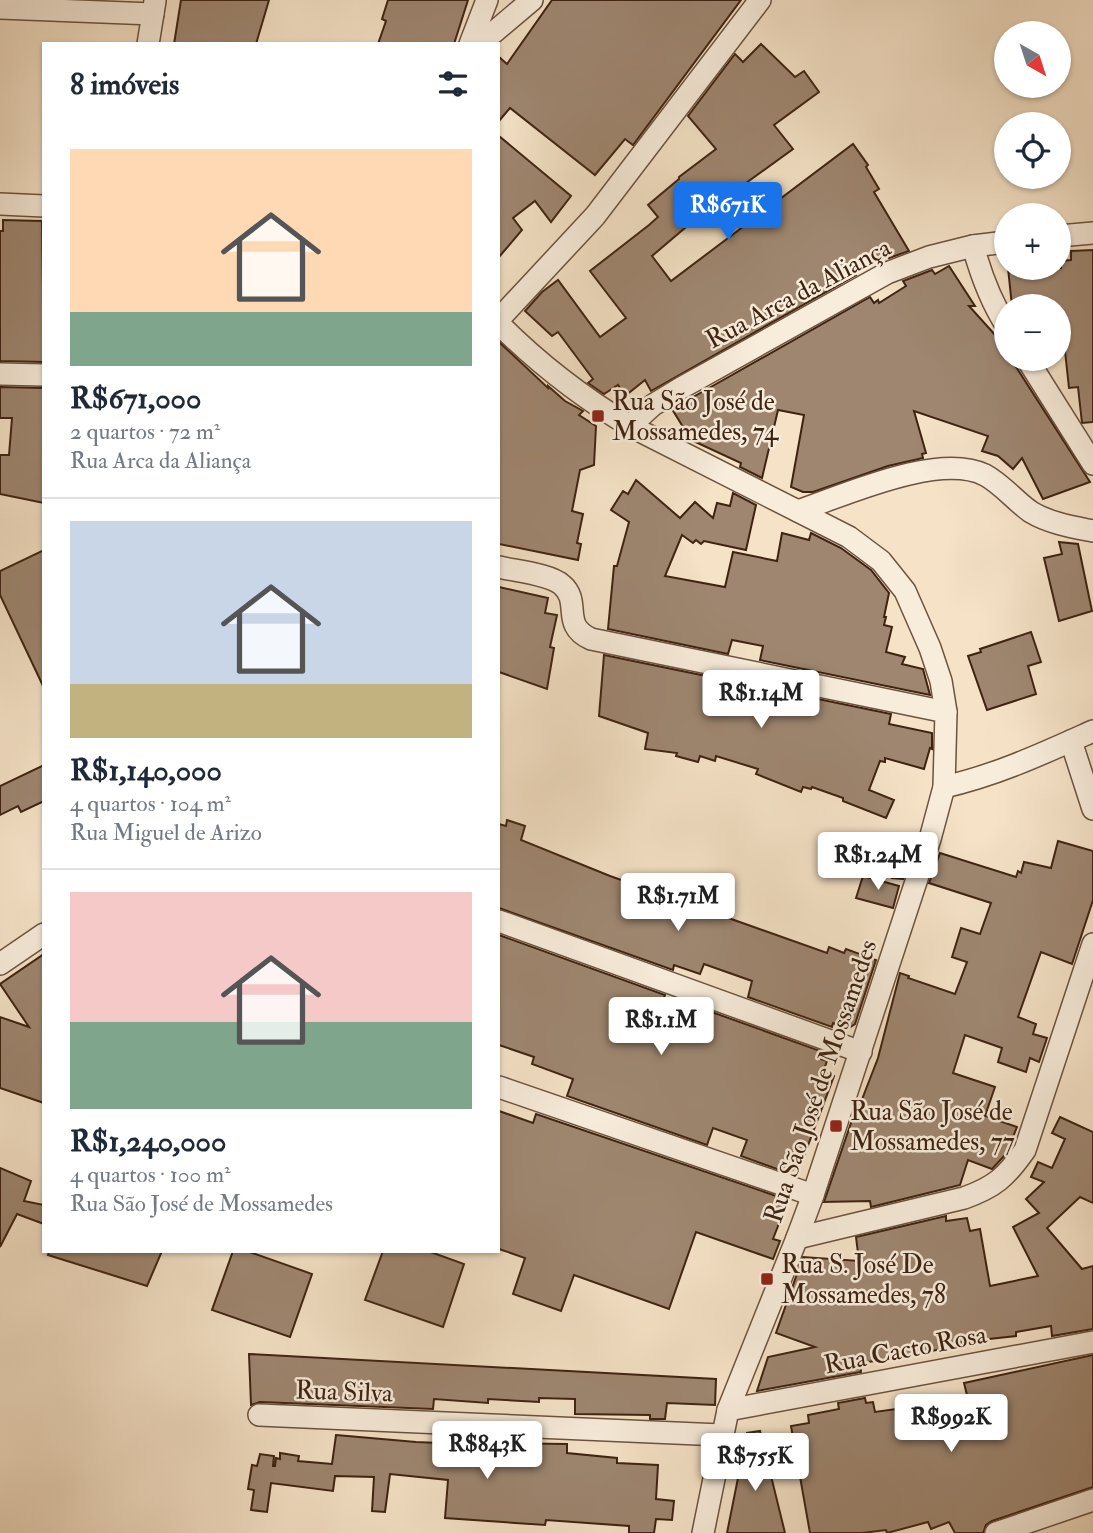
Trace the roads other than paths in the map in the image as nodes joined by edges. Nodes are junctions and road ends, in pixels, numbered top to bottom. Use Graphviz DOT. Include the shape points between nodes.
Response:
graph roads {
  1 [pos="487,0"];
  2 [pos="532,0"];
  3 [pos="760,0"];
  4 [pos="154,7"];
  5 [pos="0,8"];
  6 [pos="148,42"];
  7 [pos="471,42"];
  8 [pos="482,42"];
  9 [pos="0,204"];
  10 [pos="42,206"];
  11 [pos="1093,233"];
  12 [pos="1071,235"];
  13 [pos="994,243"];
  14 [pos="973,246"];
  15 [pos="994,304"];
  16 [pos="500,320"];
  17 [pos="500,322"];
  18 [pos="1035,371"];
  19 [pos="0,374"];
  20 [pos="42,375"];
  21 [pos="629,426"];
  22 [pos="1093,464"];
  23 [pos="798,511"];
  24 [pos="1093,531"];
  25 [pos="500,567"];
  26 [pos="946,712"];
  27 [pos="1093,731"];
  28 [pos="1071,741"];
  29 [pos="944,787"];
  30 [pos="1093,809"];
  31 [pos="500,920"];
  32 [pos="42,935"];
  33 [pos="1093,944"];
  34 [pos="0,964"];
  35 [pos="861,1052"];
  36 [pos="500,1087"];
  37 [pos="813,1195"];
  38 [pos="797,1238"];
  39 [pos="1093,1342"];
  40 [pos="728,1410"];
  41 [pos="259,1415"];
  42 [pos="721,1435"];
  43 [pos="1093,1500"];
  44 [pos="704,1533"];
  45 [pos="996,1533"];
  1 -- 7 [label="street"];
  2 -- 8 [label="street"];
  3 -- 16 [label="street" via="594,216"];
  4 -- 5 [label="street"];
  4 -- 6 [label="street"];
  9 -- 10 [label="street"];
  11 -- 12 [label="street"];
  13 -- 14 [label="street, Rua Arca da Aliança"];
  14 -- 15 [label="street"];
  14 -- 21 [label="street, Rua Arca da Aliança" via="887,273 681,388"];
  17 -- 21 [label="street, Rua São José de Mossamedes" via="557,378"];
  18 -- 22 [label="street"];
  19 -- 20 [label="street"];
  21 -- 23 [label="street, Rua São José de Mossamedes"];
  23 -- 24 [label="street" via="917,471 956,467 985,475 1033,513"];
  23 -- 26 [label="street, Rua São José de Mossamedes" via="849,537 881,561 905,591 930,648"];
  25 -- 26 [label="street" via="562,584 570,594 572,621 579,634 591,639"];
  26 -- 29 [label="street, Rua São José de Mossamedes"];
  27 -- 28 [label="street"];
  28 -- 29 [label="street" via="980,779"];
  28 -- 30 [label="street"];
  29 -- 35 [label="street, Rua São José de Mossamedes"];
  31 -- 35 [label="street"];
  32 -- 34 [label="street"];
  33 -- 38 [label="street" via="1025,1150 1008,1174 988,1189 964,1198"];
  35 -- 37 [label="street, Rua São José de Mossamedes"];
  36 -- 37 [label="street"];
  37 -- 38 [label="street, Rua São José de Mossamedes"];
  38 -- 40 [label="street, Rua São José de Mossamedes"];
  39 -- 40 [label="street, Rua Cacto Rosa"];
  40 -- 42 [label="street, Rua São José de Mossamedes"];
  41 -- 42 [label="street, Rua Silva"];
  42 -- 44 [label="street, Rua São José de Mossamedes"];
  43 -- 45 [label="street"];
}
